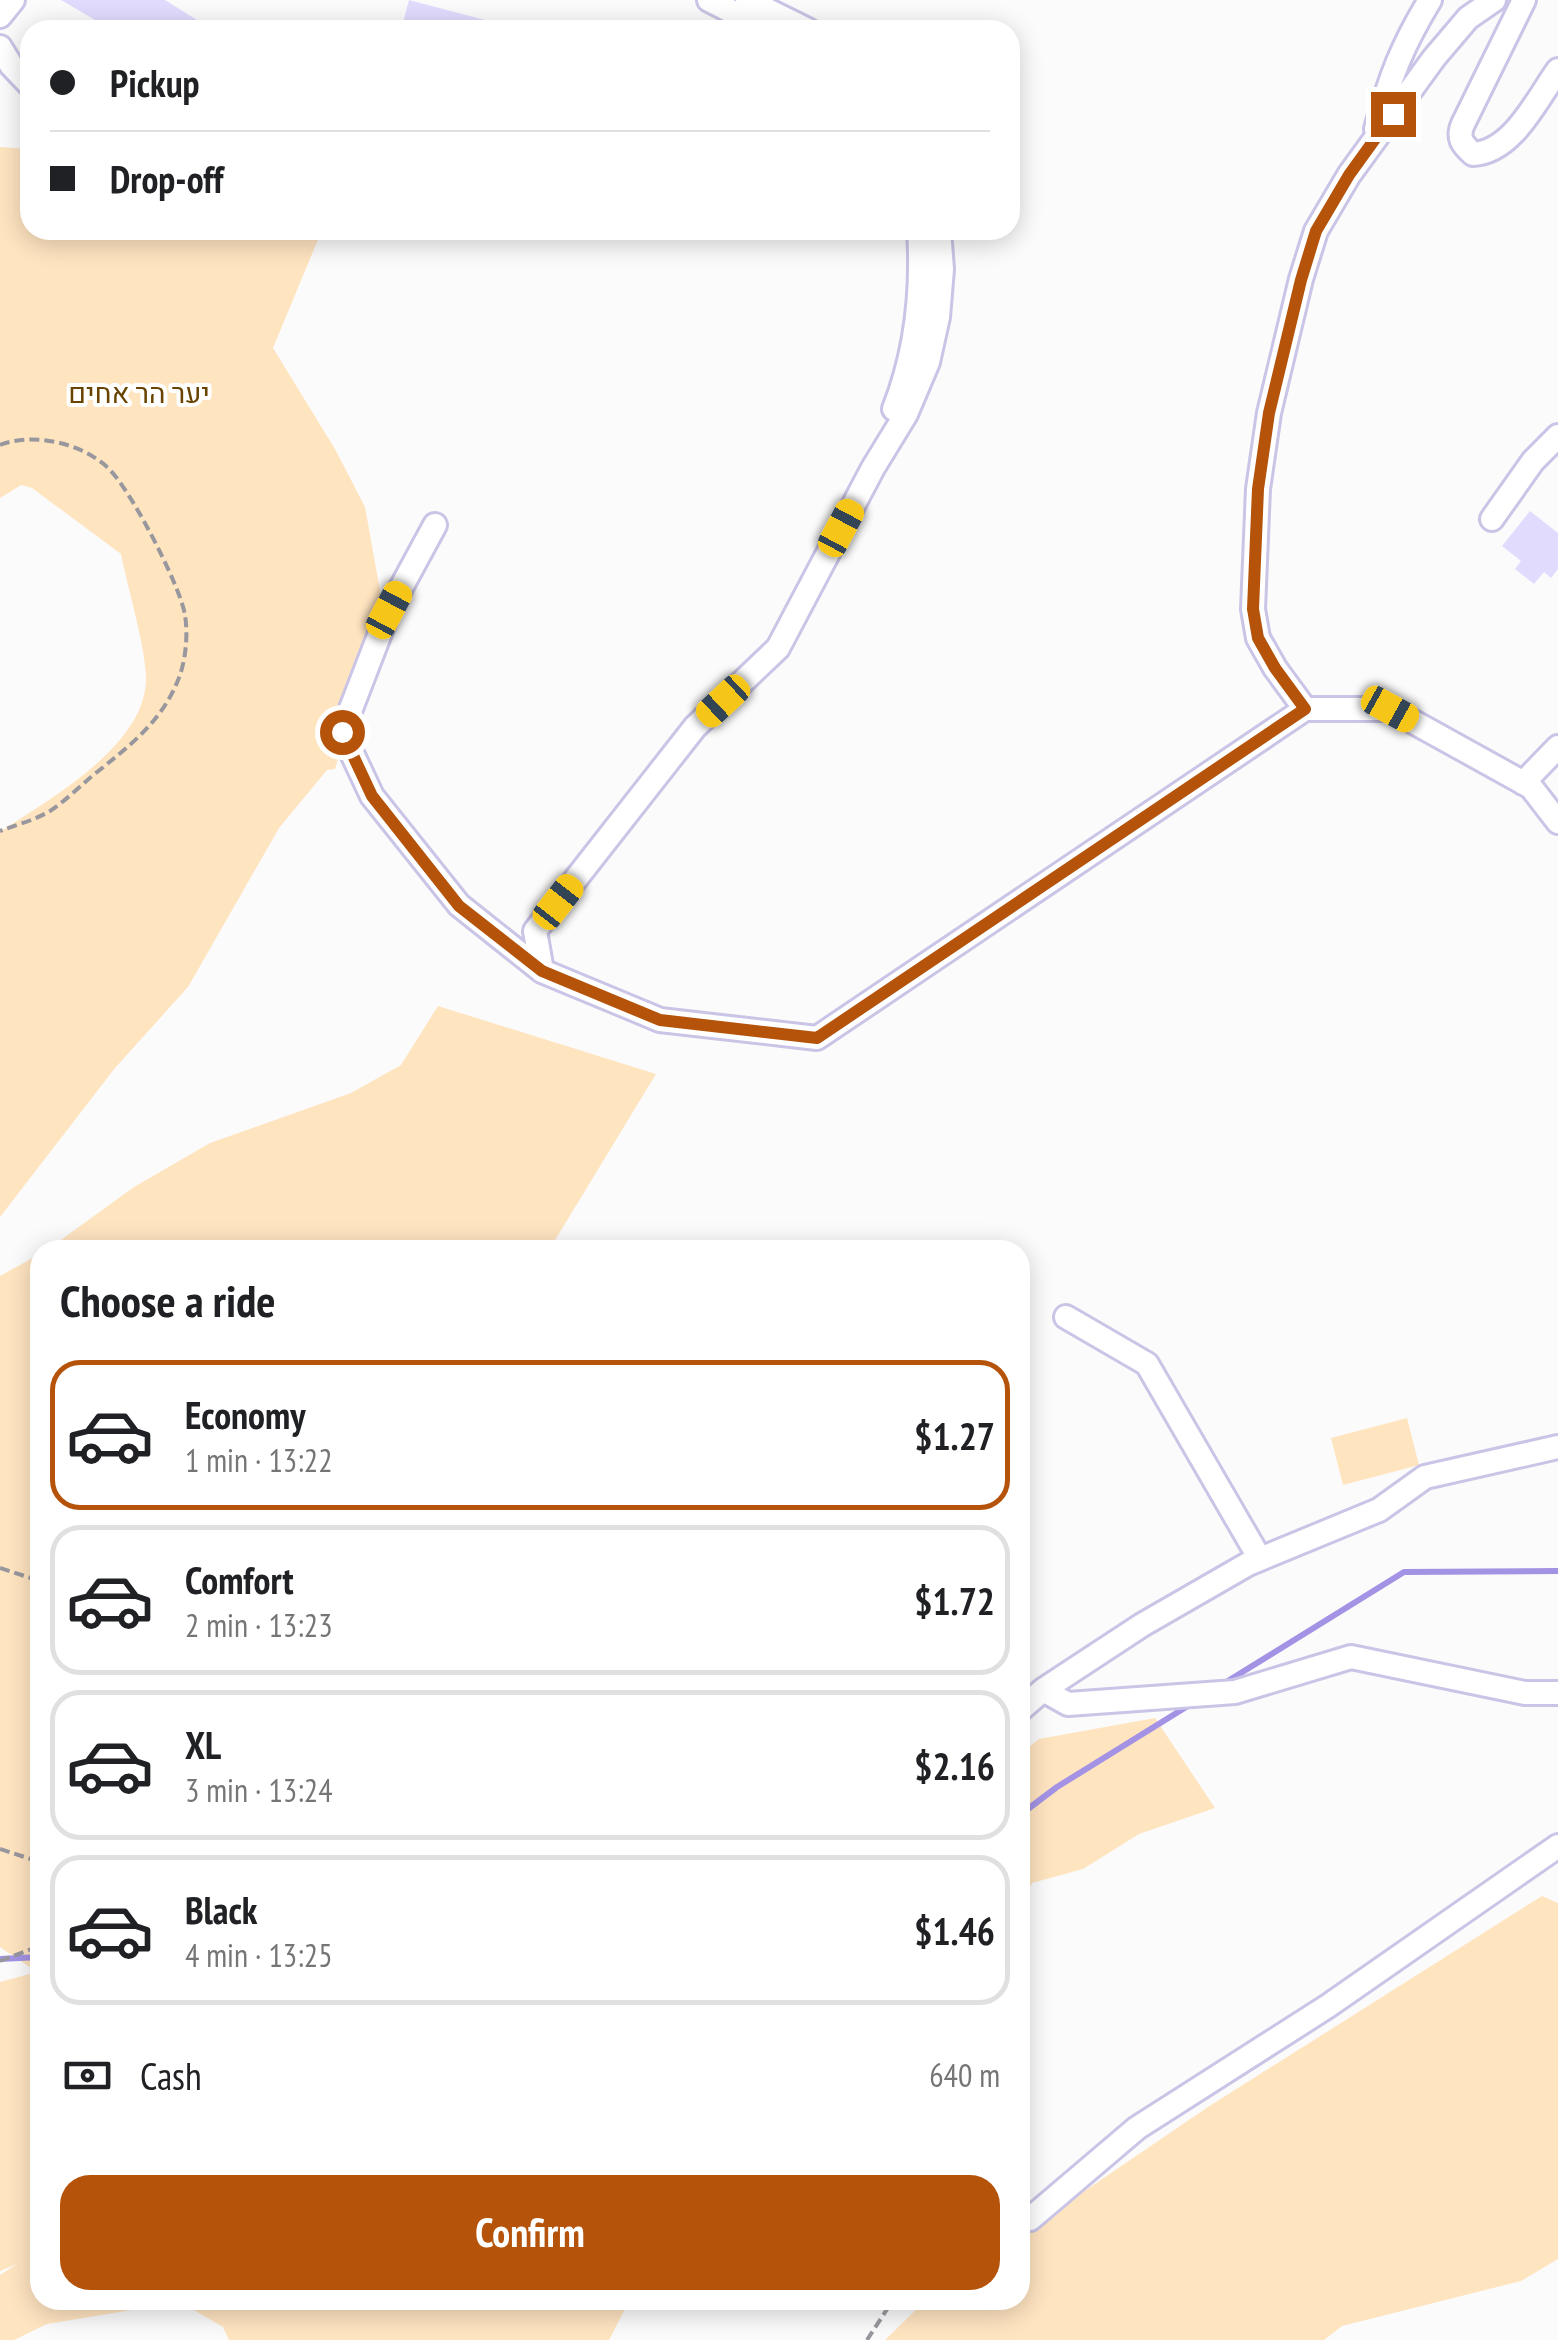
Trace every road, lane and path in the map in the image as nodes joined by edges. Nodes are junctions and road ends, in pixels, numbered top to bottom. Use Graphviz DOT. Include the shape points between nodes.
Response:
graph roads {
  1 [pos="14,0"];
  2 [pos="710,0"];
  3 [pos="747,0"];
  4 [pos="1430,0"];
  5 [pos="1494,0"];
  6 [pos="1524,0"];
  7 [pos="0,16"];
  8 [pos="749,20"];
  9 [pos="788,20"];
  10 [pos="0,47"];
  11 [pos="1558,70"];
  12 [pos="20,72"];
  13 [pos="1372,142"];
  14 [pos="919,240"];
  15 [pos="940,240"];
  16 [pos="1558,436"];
  17 [pos="0,446"];
  18 [pos="873,468"];
  19 [pos="1492,519"];
  20 [pos="435,525"];
  21 [pos="1305,709"];
  22 [pos="1558,747"];
  23 [pos="1523,783"];
  24 [pos="1558,822"];
  25 [pos="0,831"];
  26 [pos="542,971"];
  27 [pos="1066,1316"];
  28 [pos="1558,1447"];
  29 [pos="1260,1558"];
  30 [pos="0,1568"];
  31 [pos="30,1577"];
  32 [pos="1042,1690"];
  33 [pos="1558,1693"];
  34 [pos="1030,1701"];
  35 [pos="1558,1846"];
  36 [pos="0,1849"];
  37 [pos="30,1859"];
  38 [pos="30,1950"];
  39 [pos="0,1961"];
  40 [pos="1030,2220"];
  41 [pos="886,2310"];
  42 [pos="867,2340"];
  1 -- 7 [label="street"];
  2 -- 8 [label="street"];
  3 -- 9 [label="street"];
  4 -- 13 [label="street" via="1392,71"];
  5 -- 13 [label="street" via="1468,18"];
  6 -- 11 [label="street" via="1463,124 1462,144 1473,154 1503,144"];
  10 -- 12 [label="street"];
  13 -- 21 [label="street" via="1316,231 1269,413 1258,489 1258,638"];
  14 -- 18 [label="street" via="922,279 914,342"];
  15 -- 18 [label="street" via="938,317 928,362"];
  16 -- 19 [label="street"];
  17 -- 25 [label="path" via="39,439 84,452 123,483 178,592 186,642 181,672 148,730 49,811"];
  18 -- 26 [label="street" via="778,648 695,727 535,931"];
  20 -- 26 [label="street" via="389,610 342,732 372,796 459,906"];
  21 -- 23 [label="street" via="1390,709"];
  21 -- 26 [label="street" via="817,1038 660,1020"];
  22 -- 23 [label="street"];
  23 -- 24 [label="street"];
  27 -- 29 [label="street" via="1148,1364"];
  28 -- 29 [label="street" via="1425,1477 1379,1510"];
  29 -- 32 [label="street"];
  30 -- 31 [label="path"];
  32 -- 33 [label="street" via="1068,1704 1235,1692 1351,1658 1525,1693"];
  32 -- 34 [label="street"];
  35 -- 40 [label="street" via="1137,2128"];
  36 -- 37 [label="path"];
  38 -- 39 [label="path"];
  41 -- 42 [label="path"];
}
